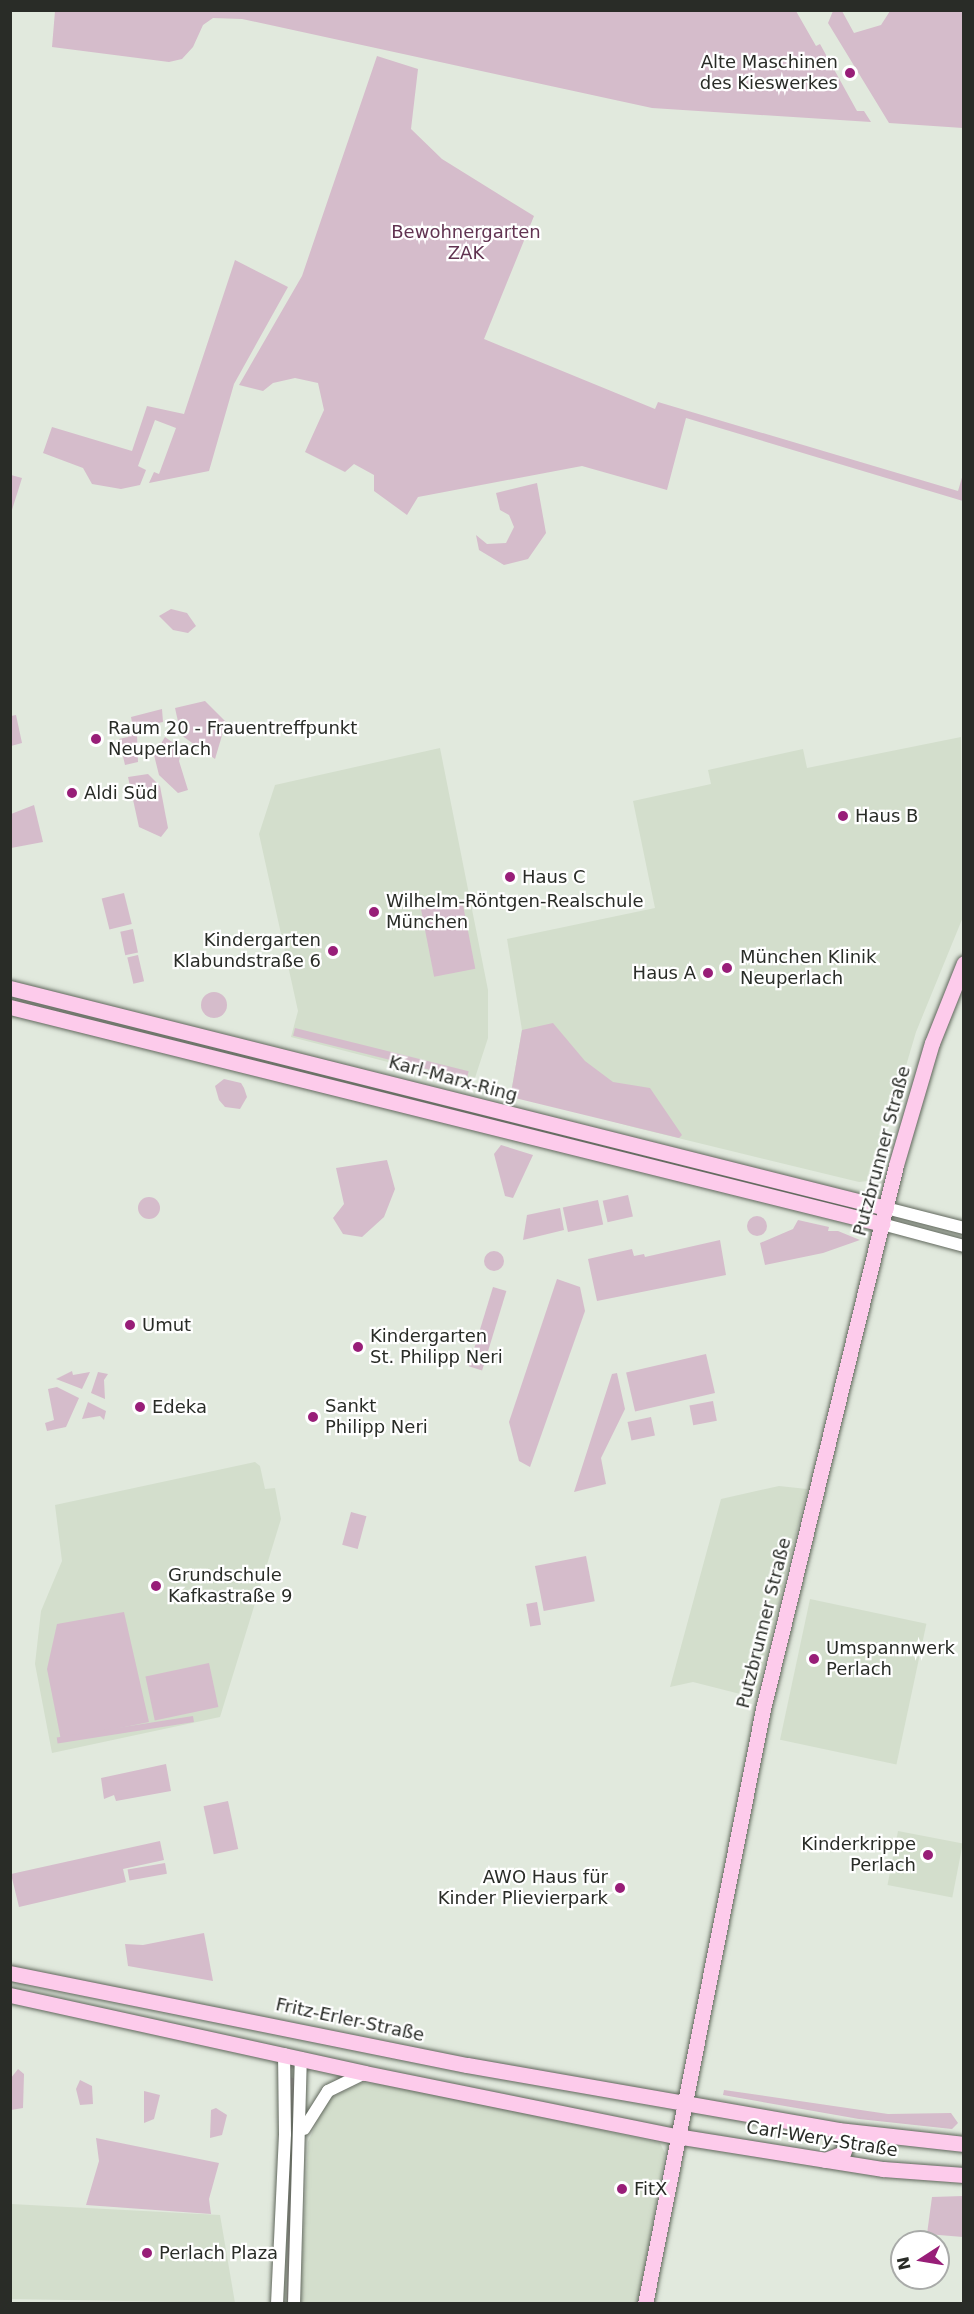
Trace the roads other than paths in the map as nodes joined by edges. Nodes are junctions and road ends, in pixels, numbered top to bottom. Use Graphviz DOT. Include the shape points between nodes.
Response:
graph roads {
  1 [pos="963,963"];
  2 [pos="10,988"];
  3 [pos="10,1006"];
  4 [pos="886,1208"];
  5 [pos="882,1224"];
  6 [pos="963,1228"];
  7 [pos="963,1246"];
  8 [pos="10,1973"];
  9 [pos="10,1995"];
  10 [pos="282,2026"];
  11 [pos="300,2031"];
  12 [pos="284,2054"];
  13 [pos="301,2058"];
  14 [pos="365,2073"];
  15 [pos="683,2102"];
  16 [pos="838,2130"];
  17 [pos="301,2136"];
  18 [pos="676,2136"];
  19 [pos="963,2144"];
  20 [pos="825,2160"];
  21 [pos="963,2175"];
  22 [pos="277,2304"];
  23 [pos="294,2304"];
  24 [pos="645,2304"];
  1 -- 4 [label="main road, Putzbrunner Straße" via="932,1043"];
  2 -- 4 [label="main road, Karl-Marx-Ring"];
  3 -- 5 [label="main road, Karl-Marx-Ring"];
  4 -- 5 [label="main road, Putzbrunner Straße"];
  4 -- 6 [label="street"];
  5 -- 7 [label="street"];
  5 -- 15 [label="main road, Putzbrunner Straße" via="763,1709"];
  8 -- 10 [label="main road, Fritz-Erler-Straße"];
  9 -- 12 [label="main road"];
  10 -- 11 [label="main road, Fritz-Erler-Straße"];
  10 -- 12 [label="main road"];
  11 -- 13 [label="main road"];
  11 -- 15 [label="main road, Fritz-Erler-Straße"];
  12 -- 13 [label="main road"];
  12 -- 22 [label="street" via="285,2134"];
  13 -- 14 [label="main road"];
  13 -- 17 [label="street"];
  14 -- 17 [label="street" via="328,2091 309,2116"];
  14 -- 18 [label="main road"];
  15 -- 16 [label="main road, Carl-Wery-Straße"];
  15 -- 18 [label="main road, Putzbrunner Straße"];
  16 -- 19 [label="main road, Carl-Wery-Straße"];
  16 -- 20 [label="main road" via="846,2146 843,2153"];
  17 -- 23 [label="street"];
  18 -- 20 [label="main road, Carl-Wery-Straße"];
  18 -- 24 [label="main road, Putzbrunner Straße"];
  20 -- 21 [label="main road, Carl-Wery-Straße"];
}
